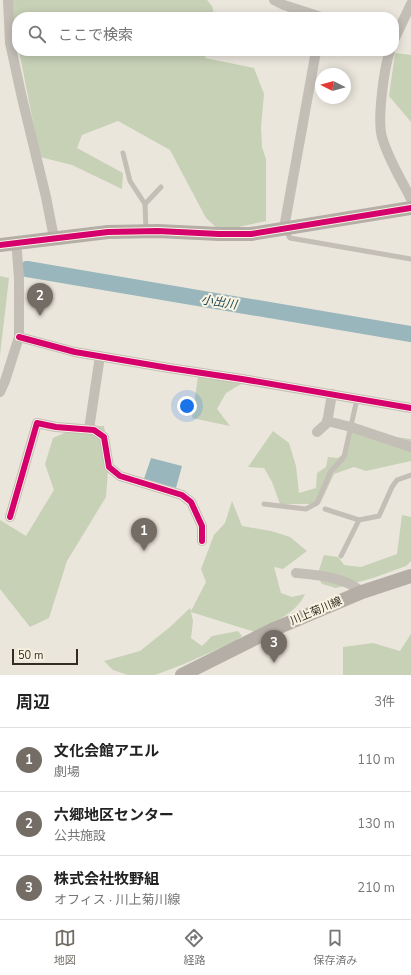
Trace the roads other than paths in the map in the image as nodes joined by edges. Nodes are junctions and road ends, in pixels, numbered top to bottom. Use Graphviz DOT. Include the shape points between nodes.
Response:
graph roads {
  1 [pos="8,0"];
  2 [pos="274,0"];
  3 [pos="411,4"];
  4 [pos="306,12"];
  5 [pos="399,29"];
  6 [pos="12,52"];
  7 [pos="13,56"];
  8 [pos="315,56"];
  9 [pos="389,56"];
  10 [pos="123,153"];
  11 [pos="161,187"];
  12 [pos="411,199"];
  13 [pos="145,204"];
  14 [pos="411,208"];
  15 [pos="284,228"];
  16 [pos="146,231"];
  17 [pos="54,238"];
  18 [pos="15,243"];
  19 [pos="0,244"];
  20 [pos="411,259"];
  21 [pos="19,337"];
  22 [pos="100,356"];
  23 [pos="0,392"];
  24 [pos="332,394"];
  25 [pos="357,399"];
  26 [pos="411,408"];
  27 [pos="327,421"];
  28 [pos="351,427"];
  29 [pos="89,430"];
  30 [pos="316,432"];
  31 [pos="411,447"];
  32 [pos="411,475"];
  33 [pos="264,504"];
  34 [pos="324,509"];
  35 [pos="10,517"];
  36 [pos="359,520"];
  37 [pos="202,541"];
  38 [pos="341,556"];
  39 [pos="296,573"];
  40 [pos="411,576"];
  41 [pos="362,592"];
  42 [pos="182,675"];
  1 -- 6 [label="street"];
  2 -- 4 [label="street"];
  3 -- 5 [label="street"];
  7 -- 17 [label="street"];
  8 -- 15 [label="street"];
  9 -- 12 [label="street" via="382,95 381,136"];
  10 -- 13 [label="lane" via="130,181"];
  11 -- 13 [label="lane"];
  13 -- 16 [label="lane"];
  14 -- 15 [label="street"];
  15 -- 16 [label="street" via="251,234"];
  15 -- 20 [label="lane" via="290,238"];
  16 -- 17 [label="street"];
  17 -- 18 [label="street"];
  18 -- 19 [label="street"];
  18 -- 21 [label="street" via="19,278"];
  21 -- 22 [label="street"];
  21 -- 23 [label="street"];
  22 -- 24 [label="street"];
  22 -- 29 [label="street"];
  24 -- 25 [label="street"];
  24 -- 27 [label="street"];
  25 -- 26 [label="street"];
  25 -- 28 [label="lane"];
  27 -- 28 [label="street"];
  27 -- 30 [label="street"];
  28 -- 31 [label="street"];
  28 -- 33 [label="lane" via="344,457 331,471 316,503 306,509"];
  29 -- 35 [label="street" via="37,423"];
  29 -- 37 [label="street" via="94,430 104,437 109,467 120,476 182,495 190,502 202,526"];
  32 -- 36 [label="lane" via="397,480 380,516"];
  34 -- 36 [label="lane"];
  36 -- 38 [label="lane"];
  39 -- 41 [label="street" via="327,576 354,585"];
  40 -- 41 [label="street, 川上菊川線"];
  41 -- 42 [label="street, 川上菊川線" via="272,630"];
}
